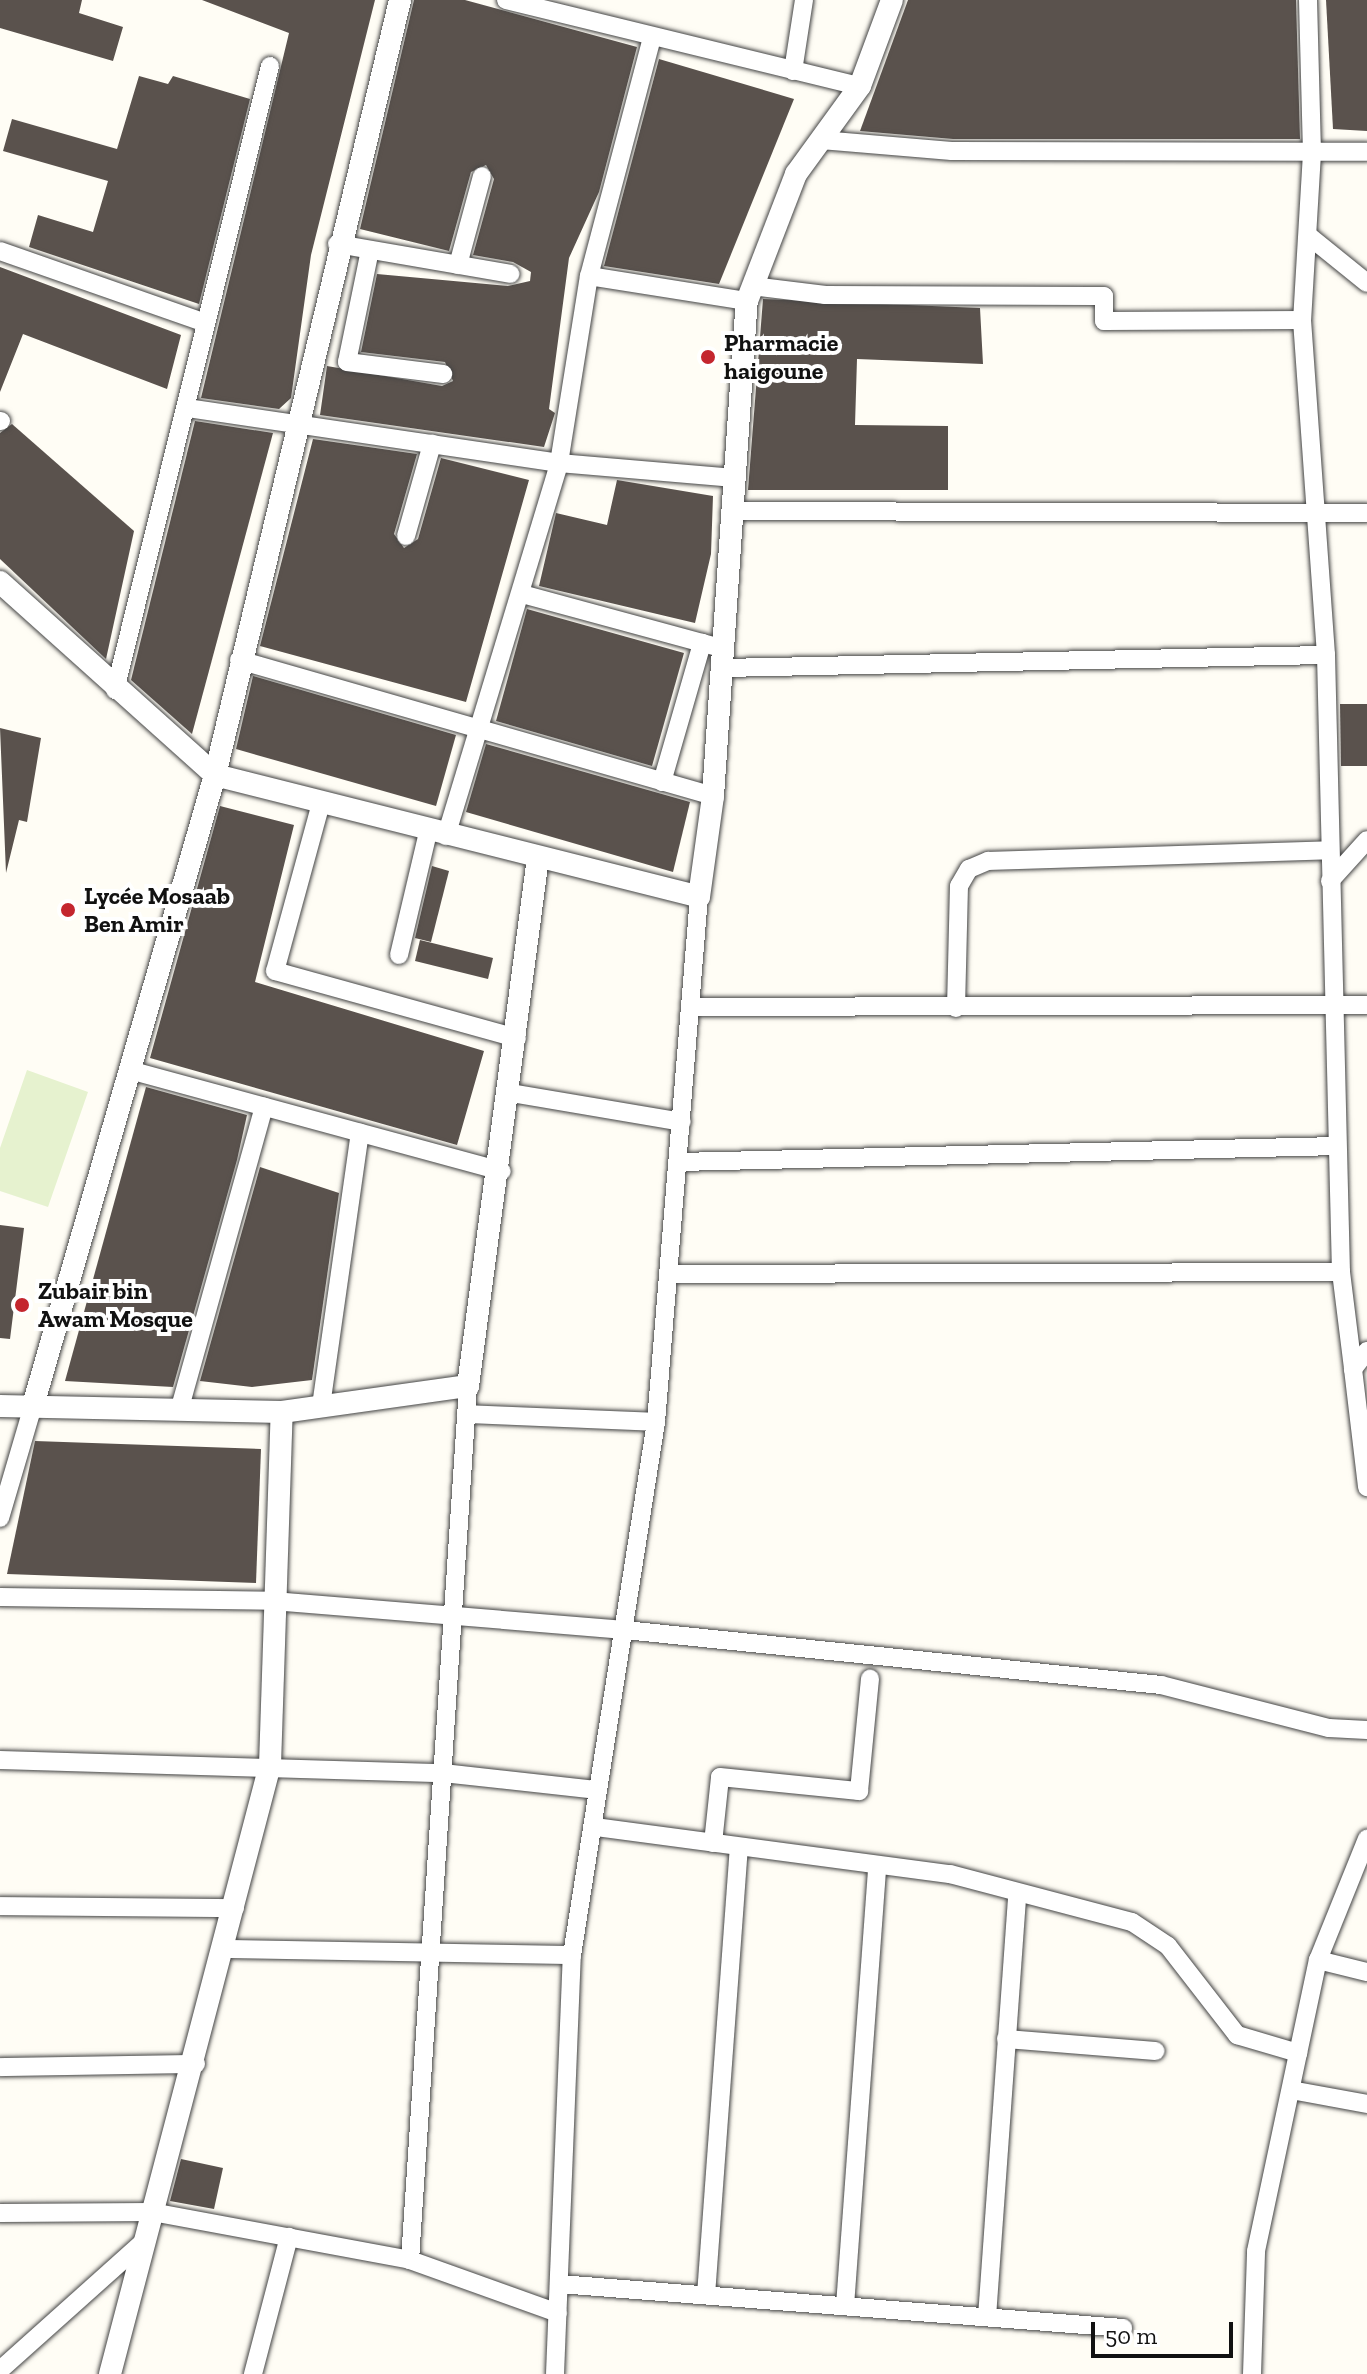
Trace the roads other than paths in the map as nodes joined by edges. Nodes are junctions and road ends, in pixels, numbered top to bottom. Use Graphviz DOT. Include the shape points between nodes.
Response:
graph roads {
  1 [pos="400,0"];
  2 [pos="506,0"];
  3 [pos="804,0"];
  4 [pos="892,0"];
  5 [pos="1308,0"];
  6 [pos="545,7"];
  7 [pos="652,38"];
  8 [pos="270,66"];
  9 [pos="793,71"];
  10 [pos="860,86"];
  11 [pos="821,140"];
  12 [pos="1367,152"];
  13 [pos="1312,153"];
  14 [pos="482,176"];
  15 [pos="1310,237"];
  16 [pos="337,244"];
  17 [pos="370,250"];
  18 [pos="0,251"];
  19 [pos="458,265"];
  20 [pos="510,274"];
  21 [pos="589,276"];
  22 [pos="1367,283"];
  23 [pos="750,294"];
  24 [pos="1302,320"];
  25 [pos="206,323"];
  26 [pos="443,374"];
  27 [pos="187,408"];
  28 [pos="303,425"];
  29 [pos="432,444"];
  30 [pos="559,463"];
  31 [pos="734,478"];
  32 [pos="735,511"];
  33 [pos="1315,512"];
  34 [pos="1367,513"];
  35 [pos="406,536"];
  36 [pos="0,582"];
  37 [pos="522,594"];
  38 [pos="702,643"];
  39 [pos="1326,655"];
  40 [pos="724,658"];
  41 [pos="239,660"];
  42 [pos="115,690"];
  43 [pos="483,729"];
  44 [pos="215,775"];
  45 [pos="662,782"];
  46 [pos="713,796"];
  47 [pos="321,803"];
  48 [pos="437,834"];
  49 [pos="1367,840"];
  50 [pos="1329,850"];
  51 [pos="538,858"];
  52 [pos="1330,881"];
  53 [pos="699,897"];
  54 [pos="399,955"];
  55 [pos="1367,1005"];
  56 [pos="690,1007"];
  57 [pos="1335,1007"];
  58 [pos="956,1008"];
  59 [pos="517,1038"];
  60 [pos="133,1071"];
  61 [pos="511,1093"];
  62 [pos="264,1107"];
  63 [pos="682,1122"];
  64 [pos="360,1133"];
  65 [pos="1337,1146"];
  66 [pos="679,1162"];
  67 [pos="502,1171"];
  68 [pos="1341,1272"];
  69 [pos="670,1274"];
  70 [pos="1367,1351"];
  71 [pos="1353,1369"];
  72 [pos="468,1386"];
  73 [pos="0,1406"];
  74 [pos="321,1406"];
  75 [pos="32,1409"];
  76 [pos="179,1411"];
  77 [pos="282,1412"];
  78 [pos="466,1414"];
  79 [pos="656,1422"];
  80 [pos="1367,1487"];
  81 [pos="0,1518"];
  82 [pos="0,1597"];
  83 [pos="273,1601"];
  84 [pos="453,1614"];
  85 [pos="625,1630"];
  86 [pos="870,1679"];
  87 [pos="1367,1730"];
  88 [pos="0,1760"];
  89 [pos="270,1765"];
  90 [pos="443,1773"];
  91 [pos="598,1790"];
  92 [pos="596,1827"];
  93 [pos="1367,1839"];
  94 [pos="713,1843"];
  95 [pos="739,1847"];
  96 [pos="877,1866"];
  97 [pos="1017,1895"];
  98 [pos="0,1906"];
  99 [pos="235,1908"];
  100 [pos="225,1949"];
  101 [pos="431,1951"];
  102 [pos="572,1955"];
  103 [pos="1318,1960"];
  104 [pos="1367,1972"];
  105 [pos="1006,2039"];
  106 [pos="1156,2051"];
  107 [pos="1298,2053"];
  108 [pos="196,2064"];
  109 [pos="0,2067"];
  110 [pos="1291,2090"];
  111 [pos="1367,2104"];
  112 [pos="152,2212"];
  113 [pos="0,2213"];
  114 [pos="289,2237"];
  115 [pos="143,2242"];
  116 [pos="410,2260"];
  117 [pos="559,2284"];
  118 [pos="706,2295"];
  119 [pos="845,2306"];
  120 [pos="558,2313"];
  121 [pos="987,2317"];
  122 [pos="1123,2328"];
  123 [pos="0,2370"];
  124 [pos="110,2374"];
  125 [pos="253,2374"];
  126 [pos="555,2374"];
  127 [pos="1252,2374"];
  1 -- 16 [label="street"];
  2 -- 6 [label="street"];
  3 -- 9 [label="street"];
  4 -- 10 [label="street"];
  5 -- 13 [label="street"];
  6 -- 7 [label="street"];
  7 -- 9 [label="street"];
  7 -- 21 [label="street"];
  8 -- 25 [label="street"];
  9 -- 10 [label="street"];
  10 -- 11 [label="street"];
  11 -- 13 [label="street" via="952,151"];
  11 -- 23 [label="street" via="796,174"];
  12 -- 13 [label="street"];
  13 -- 15 [label="street"];
  14 -- 19 [label="street"];
  15 -- 22 [label="street"];
  15 -- 24 [label="street"];
  16 -- 17 [label="street"];
  16 -- 28 [label="street"];
  17 -- 19 [label="street"];
  17 -- 26 [label="street" via="347,362"];
  18 -- 25 [label="street"];
  19 -- 20 [label="street"];
  21 -- 23 [label="street"];
  21 -- 30 [label="street"];
  23 -- 24 [label="street" via="1104,296 1104,321"];
  23 -- 31 [label="street"];
  24 -- 33 [label="street"];
  25 -- 27 [label="street"];
  27 -- 28 [label="street"];
  27 -- 42 [label="street"];
  28 -- 29 [label="street"];
  28 -- 41 [label="street"];
  29 -- 30 [label="street"];
  29 -- 35 [label="street"];
  30 -- 31 [label="street"];
  30 -- 37 [label="street"];
  31 -- 32 [label="street"];
  32 -- 33 [label="street"];
  32 -- 40 [label="street"];
  33 -- 34 [label="street"];
  33 -- 39 [label="street"];
  36 -- 42 [label="street"];
  37 -- 38 [label="street"];
  37 -- 43 [label="street"];
  38 -- 40 [label="street"];
  38 -- 45 [label="street"];
  39 -- 40 [label="street"];
  39 -- 50 [label="street"];
  40 -- 46 [label="street"];
  41 -- 43 [label="street"];
  41 -- 44 [label="street"];
  42 -- 44 [label="street"];
  43 -- 45 [label="street"];
  43 -- 48 [label="street"];
  44 -- 47 [label="street"];
  44 -- 60 [label="street"];
  45 -- 46 [label="street"];
  46 -- 53 [label="street"];
  47 -- 48 [label="street"];
  47 -- 59 [label="street" via="275,971"];
  48 -- 51 [label="street"];
  48 -- 54 [label="street"];
  49 -- 52 [label="street"];
  50 -- 52 [label="street"];
  50 -- 58 [label="street" via="988,861 969,869 959,886"];
  51 -- 53 [label="street"];
  51 -- 59 [label="street"];
  52 -- 57 [label="street"];
  53 -- 56 [label="street"];
  55 -- 57 [label="street"];
  56 -- 58 [label="street"];
  56 -- 63 [label="street"];
  57 -- 58 [label="street"];
  57 -- 65 [label="street"];
  59 -- 61 [label="street"];
  60 -- 62 [label="street"];
  60 -- 75 [label="street"];
  61 -- 63 [label="street"];
  61 -- 67 [label="street"];
  62 -- 64 [label="street"];
  62 -- 76 [label="street"];
  63 -- 66 [label="street"];
  64 -- 67 [label="street"];
  64 -- 74 [label="street"];
  65 -- 66 [label="street"];
  65 -- 68 [label="street"];
  66 -- 69 [label="street"];
  67 -- 72 [label="street"];
  68 -- 69 [label="street"];
  68 -- 71 [label="street"];
  69 -- 79 [label="street"];
  70 -- 71 [label="street"];
  71 -- 80 [label="street"];
  72 -- 74 [label="street"];
  72 -- 78 [label="street"];
  73 -- 75 [label="street"];
  74 -- 77 [label="street"];
  75 -- 76 [label="street"];
  75 -- 81 [label="street"];
  76 -- 77 [label="street"];
  77 -- 83 [label="street"];
  78 -- 79 [label="street"];
  78 -- 84 [label="street"];
  79 -- 85 [label="street"];
  82 -- 83 [label="street"];
  83 -- 84 [label="street"];
  83 -- 89 [label="street"];
  84 -- 85 [label="street"];
  84 -- 90 [label="street"];
  85 -- 87 [label="street" via="1161,1685 1329,1728"];
  85 -- 91 [label="street"];
  86 -- 94 [label="street" via="859,1791 720,1777"];
  88 -- 89 [label="street"];
  89 -- 90 [label="street"];
  89 -- 99 [label="street"];
  90 -- 91 [label="street"];
  90 -- 101 [label="street"];
  91 -- 92 [label="street"];
  92 -- 94 [label="street"];
  92 -- 102 [label="street"];
  93 -- 103 [label="street"];
  94 -- 95 [label="street"];
  95 -- 96 [label="street"];
  95 -- 118 [label="street"];
  96 -- 97 [label="street" via="950,1874"];
  96 -- 119 [label="street"];
  97 -- 105 [label="street"];
  97 -- 107 [label="street" via="1152,1932 1237,2035"];
  98 -- 99 [label="street"];
  99 -- 100 [label="street"];
  100 -- 101 [label="street"];
  100 -- 108 [label="street"];
  101 -- 102 [label="street"];
  101 -- 116 [label="street"];
  102 -- 117 [label="street"];
  103 -- 104 [label="street"];
  103 -- 107 [label="street"];
  105 -- 106 [label="street"];
  105 -- 121 [label="street"];
  107 -- 110 [label="street"];
  108 -- 109 [label="street"];
  108 -- 112 [label="street"];
  110 -- 111 [label="street"];
  110 -- 127 [label="street" via="1256,2251"];
  112 -- 113 [label="street"];
  112 -- 114 [label="street"];
  112 -- 115 [label="street"];
  114 -- 116 [label="street"];
  114 -- 125 [label="street"];
  115 -- 123 [label="street"];
  115 -- 124 [label="street"];
  116 -- 120 [label="street"];
  117 -- 118 [label="street"];
  117 -- 120 [label="street"];
  118 -- 119 [label="street"];
  119 -- 121 [label="street"];
  120 -- 126 [label="street"];
  121 -- 122 [label="street"];
}
